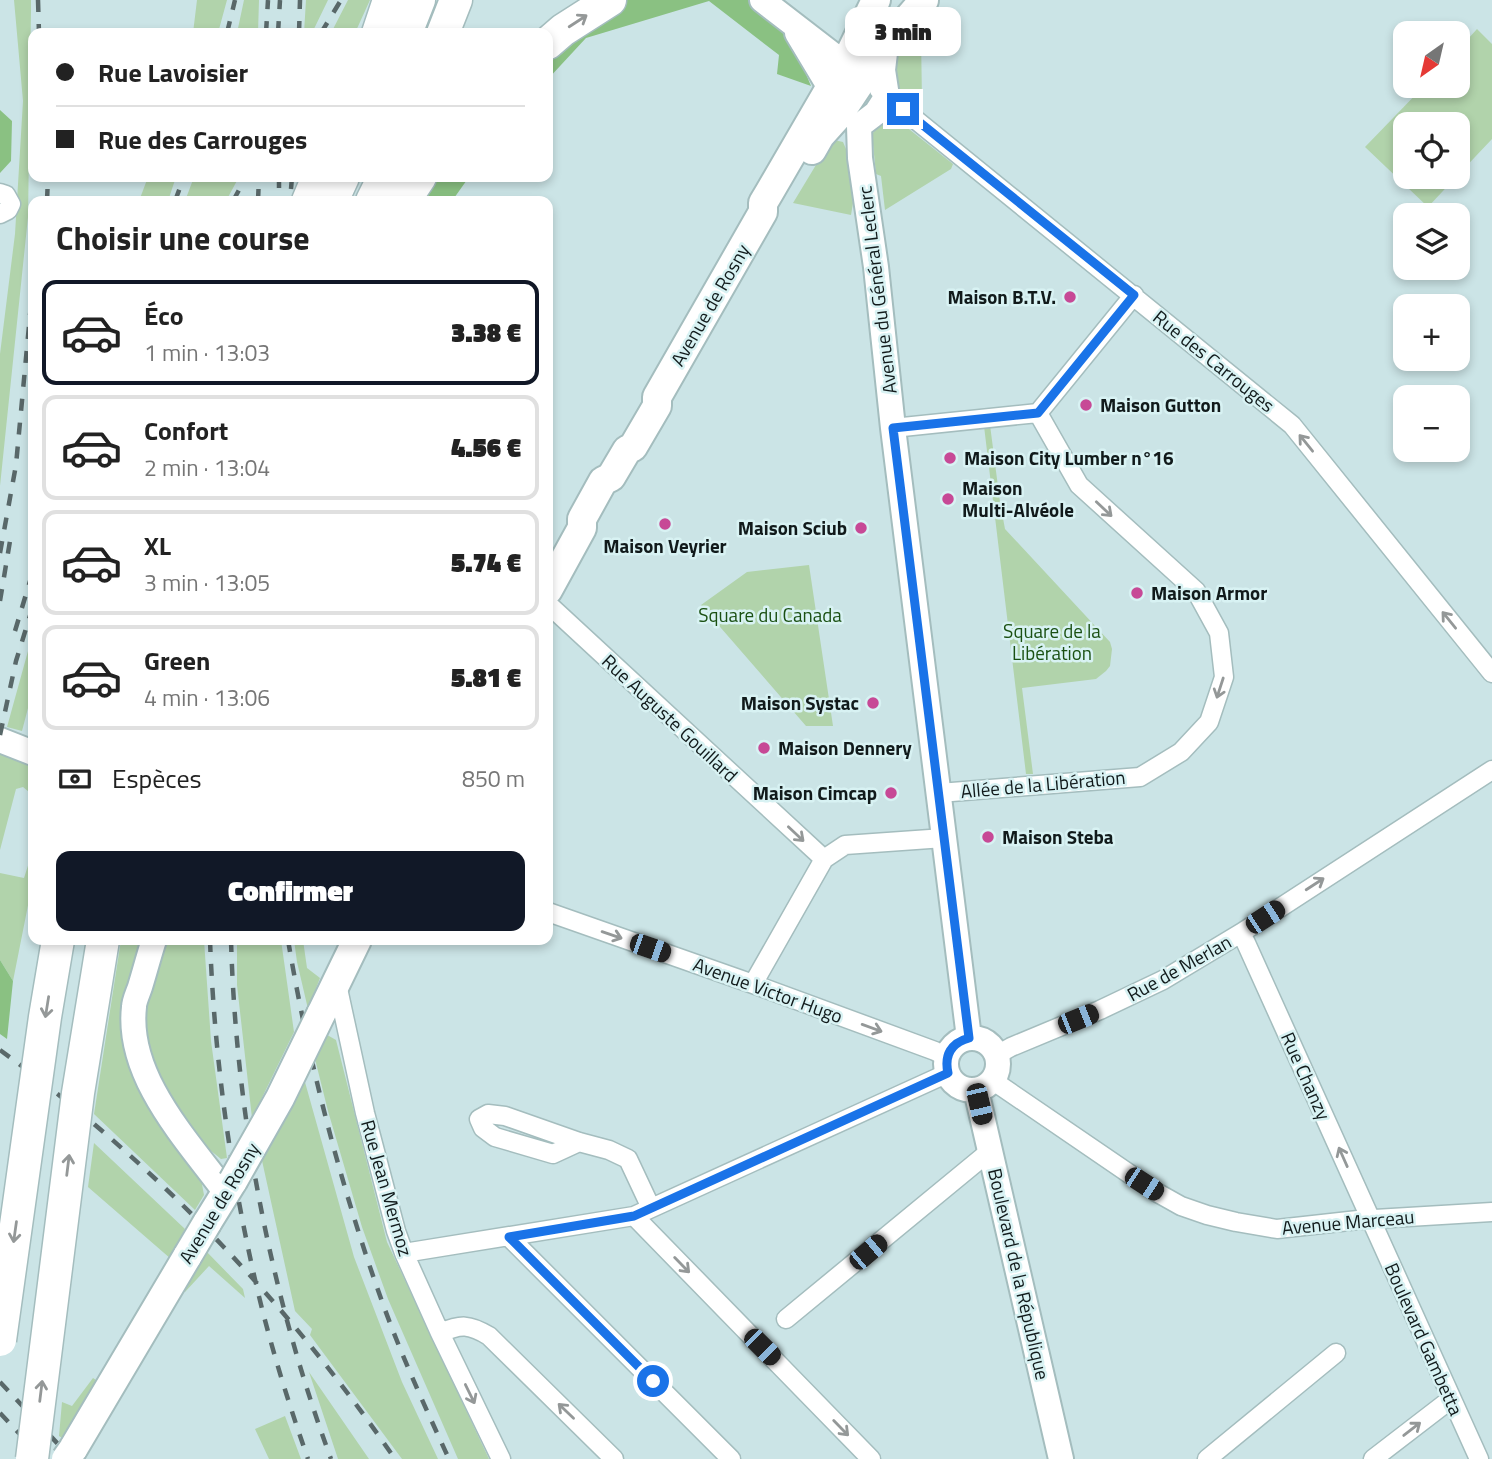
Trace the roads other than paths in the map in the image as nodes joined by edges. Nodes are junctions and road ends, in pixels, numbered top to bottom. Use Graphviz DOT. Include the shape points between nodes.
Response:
graph roads {
  1 [pos="389,0"];
  2 [pos="419,0"];
  3 [pos="456,0"];
  4 [pos="610,0"];
  5 [pos="762,0"];
  6 [pos="876,0"];
  7 [pos="886,0"];
  8 [pos="924,0"];
  9 [pos="380,28"];
  10 [pos="408,28"];
  11 [pos="445,28"];
  12 [pos="553,39"];
  13 [pos="886,44"];
  14 [pos="844,94"];
  15 [pos="887,96"];
  16 [pos="0,193"];
  17 [pos="0,214"];
  18 [pos="1134,295"];
  19 [pos="1038,413"];
  20 [pos="893,428"];
  21 [pos="553,581"];
  22 [pos="553,609"];
  23 [pos="1492,673"];
  24 [pos="0,740"];
  25 [pos="28,751"];
  26 [pos="1492,770"];
  27 [pos="939,793"];
  28 [pos="944,838"];
  29 [pos="824,859"];
  30 [pos="553,914"];
  31 [pos="1241,933"];
  32 [pos="57,945"];
  33 [pos="102,945"];
  34 [pos="152,945"];
  35 [pos="355,945"];
  36 [pos="337,984"];
  37 [pos="753,984"];
  38 [pos="969,1038"];
  39 [pos="997,1055"];
  40 [pos="947,1065"];
  41 [pos="984,1085"];
  42 [pos="579,1142"];
  43 [pos="990,1151"];
  44 [pos="229,1187"];
  45 [pos="651,1208"];
  46 [pos="1492,1212"];
  47 [pos="634,1216"];
  48 [pos="1371,1219"];
  49 [pos="509,1237"];
  50 [pos="404,1254"];
  51 [pos="786,1319"];
  52 [pos="440,1333"];
  53 [pos="0,1340"];
  54 [pos="1336,1353"];
  55 [pos="1451,1399"];
  56 [pos="69,1454"];
  57 [pos="32,1459"];
  58 [pos="501,1459"];
  59 [pos="614,1459"];
  60 [pos="731,1459"];
  61 [pos="871,1459"];
  62 [pos="1061,1459"];
  63 [pos="1207,1459"];
  64 [pos="1373,1459"];
  65 [pos="1479,1459"];
  1 -- 9 [label="highway"];
  2 -- 10 [label="highway"];
  3 -- 11 [label="highway"];
  12 -- 4 [label="highway, one-way"];
  5 -- 14 [label="street" via="791,23"];
  6 -- 14 [label="main road, Avenue de Rosny"];
  7 -- 14 [label="street, Avenue de Rosny"];
  8 -- 13 [label="main road"];
  13 -- 14 [label="main road"];
  13 -- 15 [label="street"];
  14 -- 15 [label="street, Rue des Carrouges"];
  14 -- 15 [label="street" via="876,113"];
  14 -- 20 [label="street, Avenue du Général Leclerc" via="860,159 876,267"];
  14 -- 21 [label="main road, Avenue de Rosny" via="771,208 763,212 657,397 642,433 611,477 612,486"];
  15 -- 18 [label="street, Rue des Carrouges"];
  16 -- 17 [label="street" via="10,204"];
  18 -- 19 [label="street"];
  23 -- 18 [label="street, Rue des Carrouges, one-way" via="1292,425"];
  19 -- 20 [label="street"];
  19 -- 27 [label="street, Allée de la Libération, one-way" via="1079,485 1196,591 1219,633 1224,677 1209,722 1181,752 1140,777"];
  20 -- 27 [label="street, Avenue du Général Leclerc"];
  22 -- 29 [label="street, Rue Auguste Gouillard, one-way"];
  24 -- 25 [label="street"];
  31 -- 26 [label="street, Rue de Merlan, one-way"];
  27 -- 28 [label="street, Avenue du Général Leclerc"];
  28 -- 29 [label="street" via="845,845"];
  28 -- 38 [label="street, Avenue du Général Leclerc"];
  29 -- 37 [label="street"];
  30 -- 37 [label="street, Avenue Victor Hugo, one-way"];
  31 -- 39 [label="street, Rue de Merlan" via="1163,980"];
  48 -- 31 [label="street, Rue Chanzy, one-way"];
  32 -- 53 [label="highway, one-way, bridge"];
  57 -- 33 [label="highway, one-way, bridge" via="78,1093"];
  34 -- 44 [label="street" via="134,1006 134,1037 141,1064 169,1116"];
  35 -- 36 [label="main road, Avenue de Rosny"];
  36 -- 44 [label="main road, Avenue de Rosny, bridge"];
  36 -- 50 [label="street, Rue Jean Mermoz" via="365,1113"];
  37 -- 40 [label="street, Avenue Victor Hugo, one-way" via="935,1051"];
  38 -- 39 [label="street" via="983,1040"];
  38 -- 40 [label="street" via="950,1050"];
  39 -- 41 [label="street" via="998,1068"];
  40 -- 41 [label="street" via="952,1081 959,1086"];
  40 -- 45 [label="street"];
  41 -- 43 [label="street, Boulevard de la République"];
  41 -- 48 [label="street, Avenue Marceau" via="1181,1206 1277,1229"];
  42 -- 45 [label="street" via="628,1159"];
  43 -- 51 [label="street"];
  43 -- 62 [label="street, Boulevard de la République"];
  44 -- 56 [label="main road, Avenue de Rosny, bridge"];
  45 -- 47 [label="street"];
  46 -- 48 [label="street, Avenue Marceau"];
  47 -- 49 [label="street"];
  47 -- 61 [label="street, one-way"];
  48 -- 55 [label="street, Boulevard Gambetta"];
  49 -- 50 [label="street"];
  49 -- 60 [label="street"];
  50 -- 52 [label="street, Rue Jean Mermoz"];
  52 -- 58 [label="street, Rue Jean Mermoz, one-way"];
  59 -- 52 [label="street, one-way" via="489,1336 467,1325"];
  54 -- 63 [label="street"];
  64 -- 55 [label="street, one-way"];
  55 -- 65 [label="street, Boulevard Gambetta"];
}
